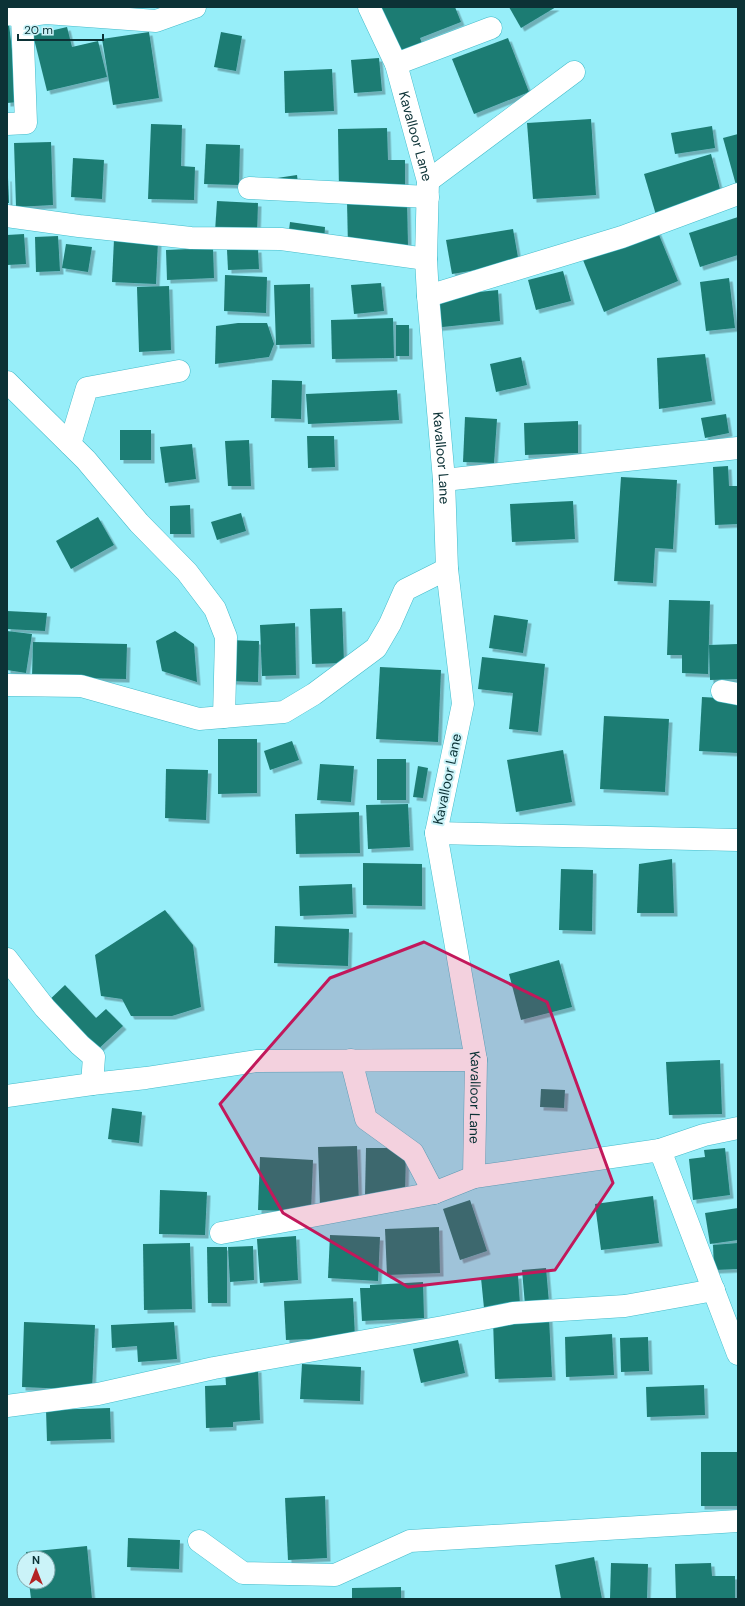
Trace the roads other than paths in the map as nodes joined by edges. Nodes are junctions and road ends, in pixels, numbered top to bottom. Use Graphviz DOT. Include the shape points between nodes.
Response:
graph roads {
  1 [pos="195,7"];
  2 [pos="369,7"];
  3 [pos="14,15"];
  4 [pos="491,28"];
  5 [pos="396,64"];
  6 [pos="574,72"];
  7 [pos="7,124"];
  8 [pos="249,188"];
  9 [pos="428,189"];
  10 [pos="738,194"];
  11 [pos="7,216"];
  12 [pos="426,259"];
  13 [pos="428,296"];
  14 [pos="179,371"];
  15 [pos="7,382"];
  16 [pos="70,444"];
  17 [pos="738,448"];
  18 [pos="444,480"];
  19 [pos="447,569"];
  20 [pos="7,685"];
  21 [pos="224,717"];
  22 [pos="436,833"];
  23 [pos="738,840"];
  24 [pos="7,959"];
  25 [pos="351,1060"];
  26 [pos="476,1060"];
  27 [pos="92,1084"];
  28 [pos="7,1096"];
  29 [pos="738,1128"];
  30 [pos="660,1150"];
  31 [pos="474,1176"];
  32 [pos="434,1193"];
  33 [pos="221,1233"];
  34 [pos="714,1290"];
  35 [pos="737,1349"];
  36 [pos="7,1406"];
  37 [pos="738,1521"];
  38 [pos="199,1541"];
  1 -- 3 [label="street" via="156,21 46,14"];
  2 -- 5 [label="street, Kavalloor Lane"];
  3 -- 7 [label="street" via="26,123"];
  4 -- 5 [label="street"];
  5 -- 9 [label="street, Kavalloor Lane"];
  6 -- 9 [label="street"];
  8 -- 9 [label="street"];
  9 -- 12 [label="street, Kavalloor Lane"];
  10 -- 13 [label="street" via="622,237"];
  11 -- 12 [label="street" via="191,238 281,239"];
  12 -- 13 [label="street, Kavalloor Lane"];
  13 -- 18 [label="street, Kavalloor Lane"];
  14 -- 16 [label="street" via="87,388"];
  15 -- 16 [label="street"];
  16 -- 21 [label="street" via="139,523 187,572 215,609 226,637"];
  17 -- 18 [label="street"];
  18 -- 19 [label="street, Kavalloor Lane"];
  19 -- 21 [label="street" via="405,590 376,648 314,694 284,712"];
  19 -- 22 [label="street, Kavalloor Lane" via="463,704"];
  20 -- 21 [label="street" via="81,686 199,719"];
  22 -- 23 [label="street"];
  22 -- 26 [label="street, Kavalloor Lane"];
  24 -- 27 [label="street" via="45,1008 80,1046 94,1057"];
  25 -- 26 [label="street"];
  25 -- 27 [label="street" via="256,1060"];
  25 -- 32 [label="street" via="366,1119 413,1153"];
  26 -- 31 [label="street, Kavalloor Lane"];
  27 -- 28 [label="street"];
  29 -- 30 [label="street" via="704,1135"];
  30 -- 31 [label="street"];
  30 -- 34 [label="street"];
  31 -- 32 [label="street"];
  32 -- 33 [label="street"];
  34 -- 35 [label="street"];
  34 -- 36 [label="street" via="625,1306 513,1313 214,1368 98,1394"];
  37 -- 38 [label="street" via="410,1541 335,1575 243,1573"];
}
